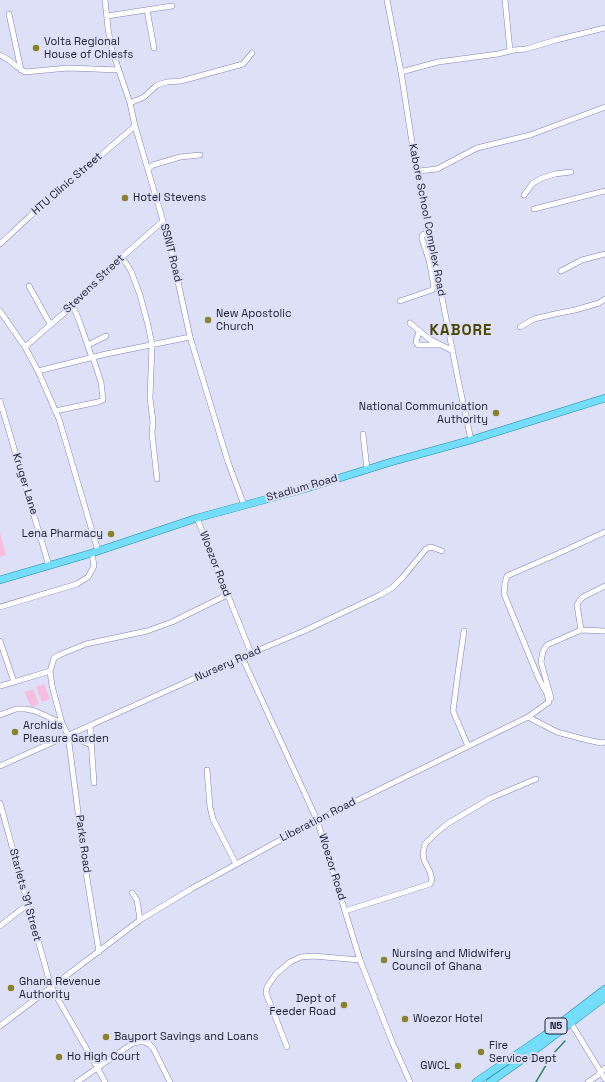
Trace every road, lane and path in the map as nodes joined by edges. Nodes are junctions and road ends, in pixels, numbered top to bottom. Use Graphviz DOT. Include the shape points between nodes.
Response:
graph roads {
  1 [pos="105,0"];
  2 [pos="387,0"];
  3 [pos="505,0"];
  4 [pos="172,6"];
  5 [pos="147,10"];
  6 [pos="10,14"];
  7 [pos="107,16"];
  8 [pos="605,28"];
  9 [pos="154,48"];
  10 [pos="510,50"];
  11 [pos="252,53"];
  12 [pos="0,55"];
  13 [pos="21,70"];
  14 [pos="119,70"];
  15 [pos="401,72"];
  16 [pos="130,103"];
  17 [pos="605,107"];
  18 [pos="135,126"];
  19 [pos="200,156"];
  20 [pos="148,169"];
  21 [pos="418,171"];
  22 [pos="571,172"];
  23 [pos="605,191"];
  24 [pos="524,194"];
  25 [pos="534,209"];
  26 [pos="163,221"];
  27 [pos="429,232"];
  28 [pos="0,244"];
  29 [pos="605,254"];
  30 [pos="122,257"];
  31 [pos="560,271"];
  32 [pos="29,286"];
  33 [pos="605,299"];
  34 [pos="400,302"];
  35 [pos="73,305"];
  36 [pos="0,311"];
  37 [pos="410,323"];
  38 [pos="50,324"];
  39 [pos="520,327"];
  40 [pos="419,332"];
  41 [pos="106,336"];
  42 [pos="190,337"];
  43 [pos="88,345"];
  44 [pos="152,345"];
  45 [pos="442,345"];
  46 [pos="25,347"];
  47 [pos="452,351"];
  48 [pos="92,358"];
  49 [pos="38,371"];
  50 [pos="605,398"];
  51 [pos="0,402"];
  52 [pos="55,411"];
  53 [pos="363,434"];
  54 [pos="471,440"];
  55 [pos="367,469"];
  56 [pos="157,479"];
  57 [pos="244,505"];
  58 [pos="197,518"];
  59 [pos="605,532"];
  60 [pos="442,551"];
  61 [pos="95,552"];
  62 [pos="49,566"];
  63 [pos="0,580"];
  64 [pos="605,586"];
  65 [pos="227,595"];
  66 [pos="0,607"];
  67 [pos="581,630"];
  68 [pos="464,631"];
  69 [pos="605,631"];
  70 [pos="0,641"];
  71 [pos="251,654"];
  72 [pos="242,657"];
  73 [pos="50,671"];
  74 [pos="14,682"];
  75 [pos="0,686"];
  76 [pos="549,702"];
  77 [pos="0,715"];
  78 [pos="528,717"];
  79 [pos="62,723"];
  80 [pos="90,726"];
  81 [pos="69,735"];
  82 [pos="605,742"];
  83 [pos="91,745"];
  84 [pos="468,746"];
  85 [pos="0,766"];
  86 [pos="207,770"];
  87 [pos="536,779"];
  88 [pos="94,783"];
  89 [pos="0,803"];
  90 [pos="317,820"];
  91 [pos="236,864"];
  92 [pos="132,893"];
  93 [pos="28,904"];
  94 [pos="345,911"];
  95 [pos="140,920"];
  96 [pos="0,926"];
  97 [pos="98,952"];
  98 [pos="360,960"];
  99 [pos="51,987"];
  100 [pos="605,989"];
  101 [pos="605,997"];
  102 [pos="571,1023"];
  103 [pos="0,1026"];
  104 [pos="287,1047"];
  105 [pos="97,1067"];
  106 [pos="603,1070"];
  107 [pos="605,1078"];
  108 [pos="77,1082"];
  109 [pos="104,1082"];
  110 [pos="170,1082"];
  111 [pos="410,1082"];
  112 [pos="476,1082"];
  113 [pos="490,1082"];
  114 [pos="588,1082"];
  1 -- 7 [label="street, SSNIT Road"];
  2 -- 15 [label="street, Kabore School Complex Road"];
  3 -- 10 [label="street"];
  4 -- 5 [label="street"];
  5 -- 7 [label="street"];
  5 -- 9 [label="street"];
  6 -- 13 [label="street"];
  7 -- 14 [label="street, SSNIT Road" via="111,47"];
  8 -- 10 [label="street" via="526,49"];
  10 -- 15 [label="street" via="438,62"];
  11 -- 16 [label="street" via="243,64 157,85 144,97"];
  12 -- 13 [label="street"];
  13 -- 14 [label="street"];
  14 -- 16 [label="street, SSNIT Road"];
  15 -- 21 [label="street, Kabore School Complex Road"];
  16 -- 18 [label="street, SSNIT Road"];
  17 -- 21 [label="street" via="530,135 477,148 437,169"];
  18 -- 20 [label="street, SSNIT Road"];
  18 -- 28 [label="street, HTU Clinic Street"];
  19 -- 20 [label="street" via="180,157"];
  20 -- 26 [label="street, SSNIT Road"];
  21 -- 27 [label="street, Kabore School Complex Road"];
  22 -- 24 [label="street" via="542,178 533,183"];
  23 -- 25 [label="street"];
  26 -- 30 [label="street, Stevens Street"];
  26 -- 42 [label="street, SSNIT Road"];
  27 -- 34 [label="street" via="422,236 422,239 434,286 432,290"];
  27 -- 47 [label="street, Kabore School Complex Road"];
  29 -- 31 [label="street" via="582,260"];
  30 -- 35 [label="street, Stevens Street"];
  30 -- 44 [label="street" via="132,272 140,295"];
  32 -- 38 [label="street"];
  33 -- 39 [label="street" via="575,310 534,319"];
  35 -- 38 [label="street, Stevens Street"];
  35 -- 43 [label="street"];
  36 -- 46 [label="street"];
  37 -- 40 [label="street"];
  38 -- 46 [label="street, Stevens Street"];
  40 -- 45 [label="street"];
  40 -- 45 [label="street" via="417,344"];
  41 -- 43 [label="street"];
  42 -- 44 [label="street"];
  42 -- 57 [label="street, SSNIT Road" via="223,449"];
  43 -- 48 [label="street"];
  44 -- 48 [label="street"];
  44 -- 56 [label="street" via="150,398"];
  45 -- 47 [label="street"];
  46 -- 49 [label="street"];
  47 -- 54 [label="street, Kabore School Complex Road"];
  48 -- 49 [label="street"];
  48 -- 52 [label="street" via="101,382 103,400"];
  49 -- 52 [label="street"];
  50 -- 54 [label="main road, Stadium Road"];
  51 -- 62 [label="street, Kruger Lane"];
  52 -- 61 [label="street"];
  53 -- 55 [label="street"];
  54 -- 55 [label="main road, Stadium Road"];
  55 -- 57 [label="main road, Stadium Road"];
  57 -- 58 [label="main road, Stadium Road"];
  58 -- 61 [label="main road, Stadium Road"];
  58 -- 65 [label="street, Woezor Road"];
  59 -- 76 [label="street" via="507,576 504,594"];
  60 -- 71 [label="street, Nursery Road" via="430,547 426,549 392,588"];
  61 -- 62 [label="main road, Stadium Road"];
  61 -- 66 [label="street" via="94,566 88,577 77,584"];
  62 -- 63 [label="main road, Stadium Road"];
  64 -- 67 [label="street" via="583,597 577,605"];
  65 -- 71 [label="street, Woezor Road"];
  65 -- 73 [label="street" via="172,622 147,631 86,644 59,654 54,658"];
  67 -- 69 [label="street"];
  67 -- 76 [label="street" via="547,645 543,651 541,662 550,694"];
  68 -- 84 [label="street" via="453,711"];
  70 -- 74 [label="street"];
  71 -- 72 [label="street, Nursery Road"];
  72 -- 80 [label="street, Nursery Road"];
  72 -- 90 [label="street, Woezor Road"];
  73 -- 74 [label="street"];
  73 -- 79 [label="street, Parks Road"];
  74 -- 75 [label="street"];
  76 -- 78 [label="street, Liberation Road"];
  77 -- 79 [label="street" via="16,709 26,709"];
  78 -- 82 [label="street" via="557,732"];
  78 -- 84 [label="street, Liberation Road"];
  79 -- 81 [label="street, Parks Road"];
  80 -- 81 [label="street, Nursery Road"];
  80 -- 83 [label="street"];
  81 -- 83 [label="street"];
  81 -- 85 [label="street, Nursery Road"];
  81 -- 97 [label="street, Parks Road"];
  83 -- 88 [label="street"];
  84 -- 90 [label="street, Liberation Road"];
  86 -- 91 [label="street" via="213,820"];
  87 -- 94 [label="street" via="492,798 447,824 434,835 425,844 423,853 432,880 430,884"];
  89 -- 93 [label="street, Starlets '91 Street"];
  90 -- 91 [label="street, Liberation Road"];
  90 -- 94 [label="street, Woezor Road"];
  91 -- 95 [label="street, Liberation Road"];
  92 -- 95 [label="street" via="138,900"];
  93 -- 96 [label="street"];
  93 -- 99 [label="street, Starlets '91 Street"];
  94 -- 98 [label="street, Woezor Road"];
  95 -- 97 [label="street, Liberation Road"];
  97 -- 99 [label="street, Liberation Road"];
  98 -- 104 [label="street" via="313,956 290,962 276,974 266,993"];
  98 -- 111 [label="street, Woezor Road"];
  99 -- 103 [label="street, Liberation Road"];
  99 -- 105 [label="street, Starlets '91 Street"];
  100 -- 112 [label="main road, N5" via="545,1035"];
  101 -- 102 [label="main road, N5"];
  102 -- 106 [label="street"];
  102 -- 113 [label="main road, N5"];
  105 -- 108 [label="street"];
  105 -- 109 [label="street, Starlets '91 Street"];
  105 -- 110 [label="street" via="133,1043 144,1042 152,1048"];
  106 -- 107 [label="street"];
  106 -- 114 [label="street"];
}
